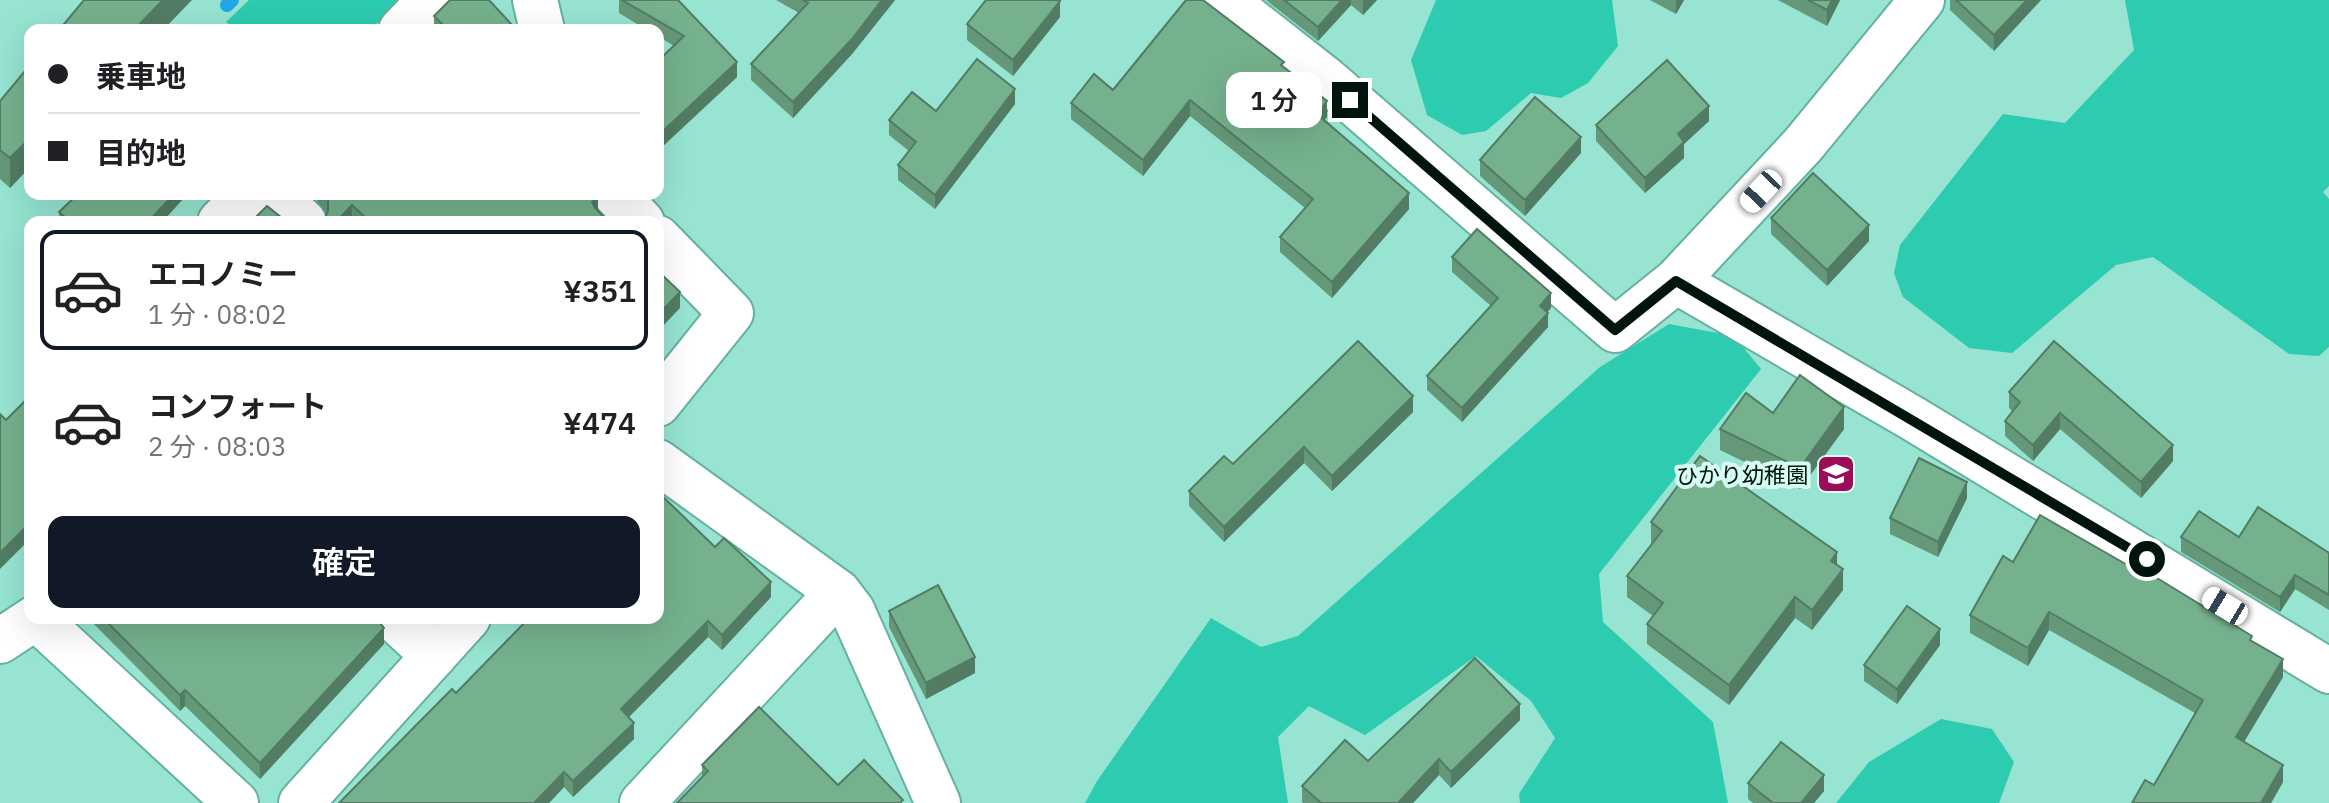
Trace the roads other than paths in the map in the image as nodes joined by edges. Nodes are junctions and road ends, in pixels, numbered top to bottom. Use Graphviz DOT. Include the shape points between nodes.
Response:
graph roads {
  1 [pos="430,0"];
  2 [pos="535,0"];
  3 [pos="1225,0"];
  4 [pos="1922,0"];
  5 [pos="407,24"];
  6 [pos="541,24"];
  7 [pos="241,200"];
  8 [pos="280,200"];
  9 [pos="621,200"];
  10 [pos="226,216"];
  11 [pos="298,216"];
  12 [pos="636,216"];
  13 [pos="664,244"];
  14 [pos="1676,281"];
  15 [pos="664,397"];
  16 [pos="664,466"];
  17 [pos="838,592"];
  18 [pos="26,624"];
  19 [pos="42,624"];
  20 [pos="399,624"];
  21 [pos="463,624"];
  22 [pos="0,641"];
  23 [pos="434,656"];
  24 [pos="2329,671"];
  25 [pos="236,803"];
  26 [pos="301,803"];
  27 [pos="642,803"];
  28 [pos="938,803"];
  1 -- 5 [label="street"];
  2 -- 6 [label="street"];
  3 -- 14 [label="street" via="1327,80 1615,330"];
  4 -- 14 [label="street" via="1803,145"];
  7 -- 10 [label="street"];
  8 -- 11 [label="street"];
  9 -- 12 [label="street"];
  13 -- 15 [label="street" via="731,313"];
  14 -- 24 [label="street"];
  16 -- 17 [label="street"];
  17 -- 27 [label="street"];
  17 -- 28 [label="street" via="852,610"];
  18 -- 22 [label="street"];
  19 -- 25 [label="street"];
  20 -- 23 [label="street"];
  21 -- 23 [label="street"];
  23 -- 26 [label="street"];
}
